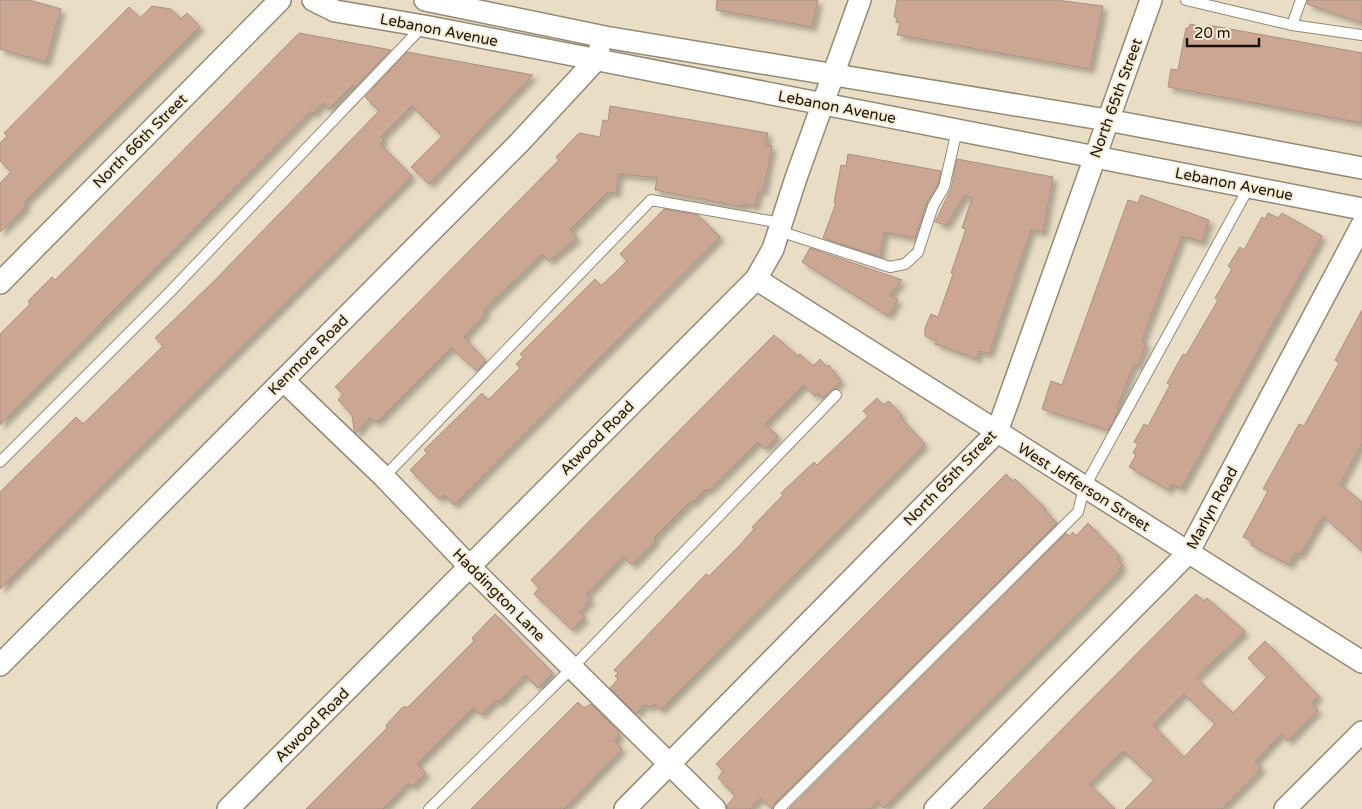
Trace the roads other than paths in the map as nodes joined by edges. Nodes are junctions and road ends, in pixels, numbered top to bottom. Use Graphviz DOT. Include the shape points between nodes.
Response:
graph roads {
  1 [pos="280,0"];
  2 [pos="313,0"];
  3 [pos="425,0"];
  4 [pos="860,0"];
  5 [pos="1151,0"];
  6 [pos="1186,0"];
  7 [pos="1301,0"];
  8 [pos="461,3"];
  9 [pos="1292,25"];
  10 [pos="424,26"];
  11 [pos="1362,35"];
  12 [pos="605,37"];
  13 [pos="595,61"];
  14 [pos="833,73"];
  15 [pos="824,104"];
  16 [pos="1107,120"];
  17 [pos="957,130"];
  18 [pos="1094,156"];
  19 [pos="1362,168"];
  20 [pos="1249,187"];
  21 [pos="1362,209"];
  22 [pos="1362,226"];
  23 [pos="780,227"];
  24 [pos="756,279"];
  25 [pos="0,283"];
  26 [pos="284,380"];
  27 [pos="836,395"];
  28 [pos="997,432"];
  29 [pos="0,462"];
  30 [pos="384,477"];
  31 [pos="1084,488"];
  32 [pos="1188,553"];
  33 [pos="469,566"];
  34 [pos="1362,662"];
  35 [pos="0,665"];
  36 [pos="572,668"];
  37 [pos="1362,732"];
  38 [pos="670,764"];
  39 [pos="228,809"];
  40 [pos="429,809"];
  41 [pos="625,809"];
  42 [pos="715,809"];
  43 [pos="779,809"];
  44 [pos="935,809"];
  45 [pos="1285,809"];
  1 -- 25 [label="street, North 66th Street"];
  2 -- 10 [label="street, Lebanon Avenue" via="335,11"];
  3 -- 8 [label="street, Lebanon Avenue"];
  4 -- 14 [label="street, Atwood Road"];
  5 -- 16 [label="street, North 65th Street"];
  6 -- 9 [label="lane"];
  7 -- 9 [label="lane"];
  8 -- 12 [label="street, Lebanon Avenue"];
  9 -- 11 [label="lane"];
  10 -- 13 [label="street, Lebanon Avenue"];
  10 -- 29 [label="lane" via="168,294"];
  12 -- 13 [label="street, Kenmore Road"];
  12 -- 14 [label="street, Lebanon Avenue"];
  13 -- 15 [label="street, Lebanon Avenue"];
  13 -- 26 [label="street, Kenmore Road" via="520,142"];
  14 -- 15 [label="street, Atwood Road"];
  14 -- 16 [label="street, Lebanon Avenue"];
  15 -- 17 [label="street, Lebanon Avenue"];
  15 -- 23 [label="street, Atwood Road"];
  16 -- 18 [label="street, North 65th Street"];
  16 -- 19 [label="street, Lebanon Avenue"];
  17 -- 18 [label="street, Lebanon Avenue"];
  17 -- 23 [label="lane" via="944,187 933,206 918,252 905,264 890,267"];
  18 -- 20 [label="street, Lebanon Avenue"];
  18 -- 28 [label="street, North 65th Street"];
  20 -- 21 [label="street, Lebanon Avenue"];
  20 -- 31 [label="lane"];
  22 -- 32 [label="street, Marlyn Road"];
  23 -- 24 [label="street, Atwood Road" via="773,249"];
  23 -- 30 [label="lane" via="651,200"];
  24 -- 28 [label="street, West Jefferson Street"];
  24 -- 33 [label="street, Atwood Road"];
  26 -- 30 [label="street, Haddington Lane"];
  26 -- 35 [label="street, Kenmore Road"];
  27 -- 36 [label="lane"];
  28 -- 31 [label="street, West Jefferson Street"];
  28 -- 38 [label="street, North 65th Street"];
  30 -- 33 [label="street, Haddington Lane"];
  31 -- 32 [label="street, West Jefferson Street"];
  31 -- 43 [label="lane" via="1078,512"];
  32 -- 34 [label="street, West Jefferson Street"];
  32 -- 44 [label="street, Marlyn Road"];
  33 -- 36 [label="street, Haddington Lane"];
  33 -- 39 [label="street, Atwood Road"];
  36 -- 38 [label="street, Haddington Lane"];
  36 -- 40 [label="lane"];
  37 -- 45 [label="street"];
  38 -- 41 [label="street, North 65th Street"];
  38 -- 42 [label="street, Haddington Lane"];
}
